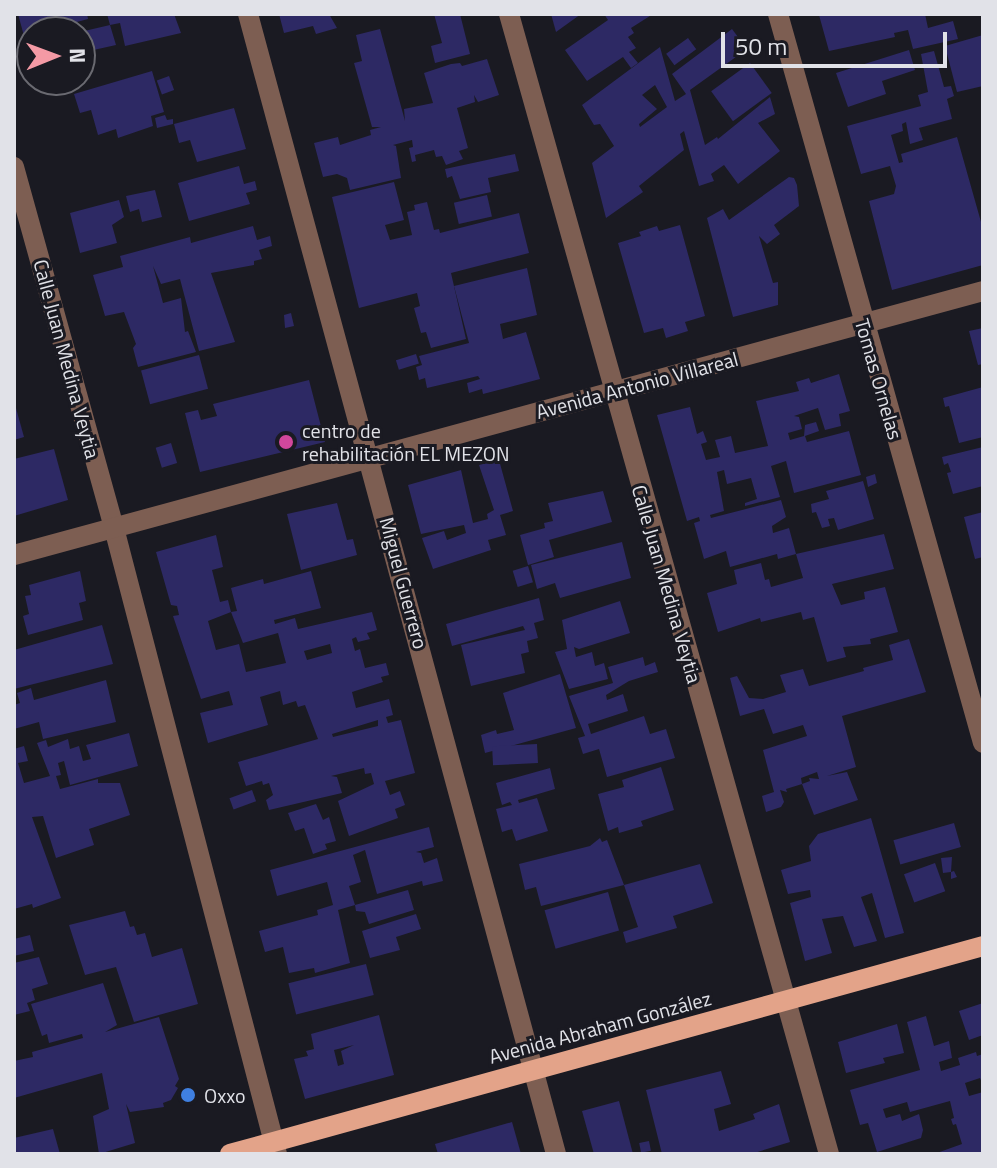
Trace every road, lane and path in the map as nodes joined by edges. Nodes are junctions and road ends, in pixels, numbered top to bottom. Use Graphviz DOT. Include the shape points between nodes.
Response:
graph roads {
  1 [pos="248,14"];
  2 [pos="509,14"];
  3 [pos="778,14"];
  4 [pos="14,167"];
  5 [pos="983,291"];
  6 [pos="863,324"];
  7 [pos="612,392"];
  8 [pos="371,458"];
  9 [pos="114,528"];
  10 [pos="14,555"];
  11 [pos="983,743"];
  12 [pos="983,946"];
  13 [pos="787,1000"];
  14 [pos="533,1070"];
  15 [pos="275,1148"];
  16 [pos="230,1154"];
  17 [pos="556,1154"];
  18 [pos="829,1154"];
  1 -- 8 [label="street, Miguel Guerrero"];
  2 -- 7 [label="street, Calle Juan Medina Veytia"];
  3 -- 6 [label="street, Tomas Ornelas"];
  4 -- 9 [label="street, Calle Juan Medina Veytia"];
  5 -- 6 [label="street, Avenida Antonio Villareal"];
  6 -- 7 [label="street, Avenida Antonio Villareal"];
  6 -- 11 [label="street, Tomas Ornelas"];
  7 -- 8 [label="street, Avenida Antonio Villareal"];
  7 -- 13 [label="street, Calle Juan Medina Veytia"];
  8 -- 9 [label="street, Avenida Antonio Villareal"];
  8 -- 14 [label="street, Miguel Guerrero"];
  9 -- 10 [label="street, Avenida Antonio Villareal"];
  9 -- 15 [label="street, Calle Juan Medina Veytia"];
  12 -- 13 [label="main road, Avenida Abraham González"];
  13 -- 14 [label="main road, Avenida Abraham González"];
  13 -- 18 [label="street, Calle Juan Medina Veytia"];
  14 -- 15 [label="main road, Avenida Abraham González"];
  14 -- 17 [label="street, Miguel Guerrero"];
  15 -- 16 [label="main road, Avenida Abraham González"];
}
